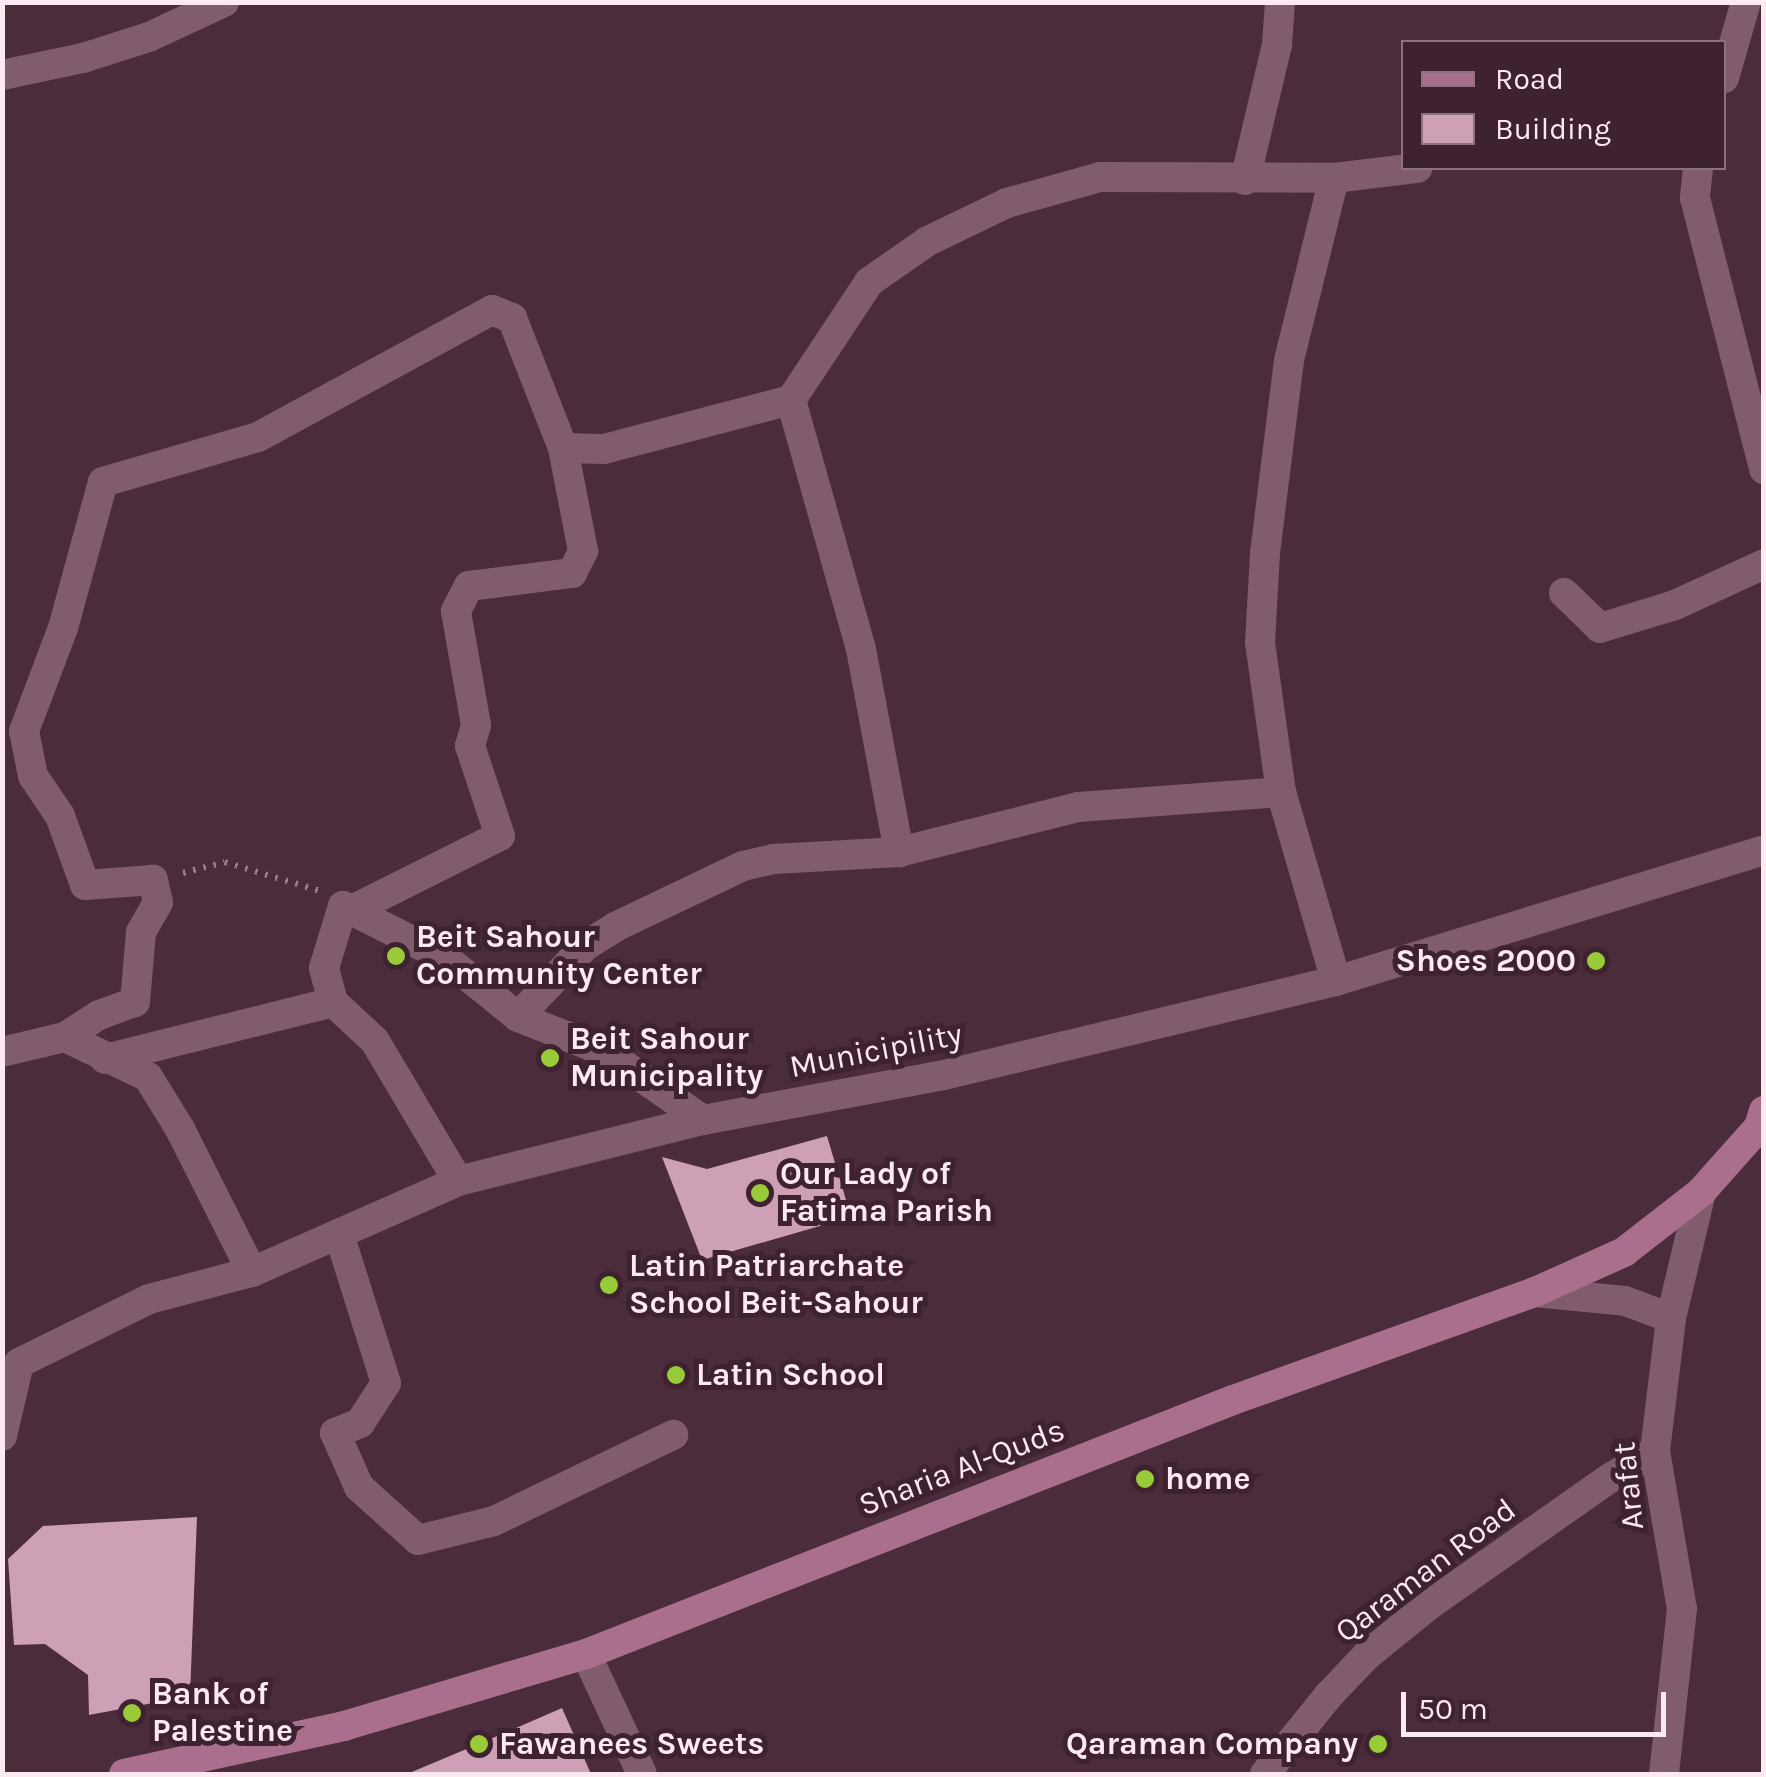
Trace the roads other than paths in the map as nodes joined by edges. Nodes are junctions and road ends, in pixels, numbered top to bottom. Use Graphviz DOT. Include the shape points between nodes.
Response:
graph roads {
  1 [pos="224,2"];
  2 [pos="1280,2"];
  3 [pos="1746,2"];
  4 [pos="1726,71"];
  5 [pos="2,75"];
  6 [pos="1401,170"];
  7 [pos="1698,170"];
  8 [pos="1334,178"];
  9 [pos="1245,180"];
  10 [pos="791,400"];
  11 [pos="563,448"];
  12 [pos="1764,469"];
  13 [pos="1764,564"];
  14 [pos="1564,593"];
  15 [pos="18,777"];
  16 [pos="1281,792"];
  17 [pos="1764,850"];
  18 [pos="898,852"];
  19 [pos="347,908"];
  20 [pos="1336,981"];
  21 [pos="333,1002"];
  22 [pos="518,1018"];
  23 [pos="65,1037"];
  24 [pos="2,1052"];
  25 [pos="105,1059"];
  26 [pos="1764,1111"];
  27 [pos="703,1120"];
  28 [pos="458,1181"];
  29 [pos="1701,1192"];
  30 [pos="338,1234"];
  31 [pos="252,1272"];
  32 [pos="1534,1292"];
  33 [pos="1671,1318"];
  34 [pos="11,1359"];
  35 [pos="672,1435"];
  36 [pos="2,1436"];
  37 [pos="1656,1451"];
  38 [pos="586,1654"];
  39 [pos="124,1774"];
  40 [pos="642,1774"];
  41 [pos="1264,1774"];
  42 [pos="1664,1774"];
  1 -- 5 [label="street" via="148,37"];
  2 -- 9 [label="street" via="1277,45"];
  3 -- 4 [label="street"];
  6 -- 8 [label="street"];
  7 -- 12 [label="street" via="1695,198"];
  8 -- 9 [label="street"];
  8 -- 16 [label="street" via="1289,360 1265,553 1260,643"];
  9 -- 10 [label="street" via="1100,178 1007,202 928,241 868,282"];
  10 -- 11 [label="street" via="604,449"];
  10 -- 18 [label="street" via="861,649"];
  11 -- 15 [label="street" via="512,318 492,310 258,437 103,482 63,628 24,731"];
  11 -- 19 [label="street" via="583,552 572,573 469,586 456,611 476,725 470,746 500,836"];
  13 -- 14 [label="street" via="1676,605 1600,628"];
  15 -- 23 [label="street" via="60,816 84,885 153,880 158,902 141,932 136,1002 98,1015"];
  16 -- 18 [label="street" via="1078,807"];
  16 -- 20 [label="street"];
  17 -- 20 [label="street, Municipility"];
  18 -- 22 [label="street" via="743,866 615,926 586,946"];
  19 -- 21 [label="street" via="324,968"];
  19 -- 22 [label="street" via="444,957"];
  20 -- 27 [label="street, Municipility" via="944,1075"];
  21 -- 25 [label="street"];
  21 -- 28 [label="street" via="375,1041"];
  22 -- 27 [label="street" via="604,1051"];
  23 -- 24 [label="street"];
  23 -- 25 [label="street"];
  25 -- 31 [label="street" via="148,1077"];
  26 -- 29 [label="main road, Sharia Al-Quds" via="1759,1127"];
  27 -- 28 [label="street, Municipility"];
  28 -- 30 [label="street, Municipility"];
  29 -- 32 [label="main road, Sharia Al-Quds" via="1624,1252"];
  29 -- 33 [label="street, Arafat"];
  30 -- 31 [label="street, Municipility"];
  30 -- 35 [label="street" via="386,1382 360,1423 335,1433 359,1487 418,1540 494,1520"];
  31 -- 34 [label="street, Municipility" via="149,1299"];
  32 -- 33 [label="street" via="1624,1301"];
  32 -- 38 [label="main road, Sharia Al-Quds" via="1233,1400"];
  33 -- 37 [label="street, Arafat"];
  34 -- 36 [label="street"];
  37 -- 41 [label="street, Qaraman Road" via="1429,1605 1366,1656"];
  37 -- 42 [label="street, Arafat" via="1682,1609"];
  38 -- 39 [label="main road, Sharia Al-Quds" via="344,1726"];
  38 -- 40 [label="street"];
}
